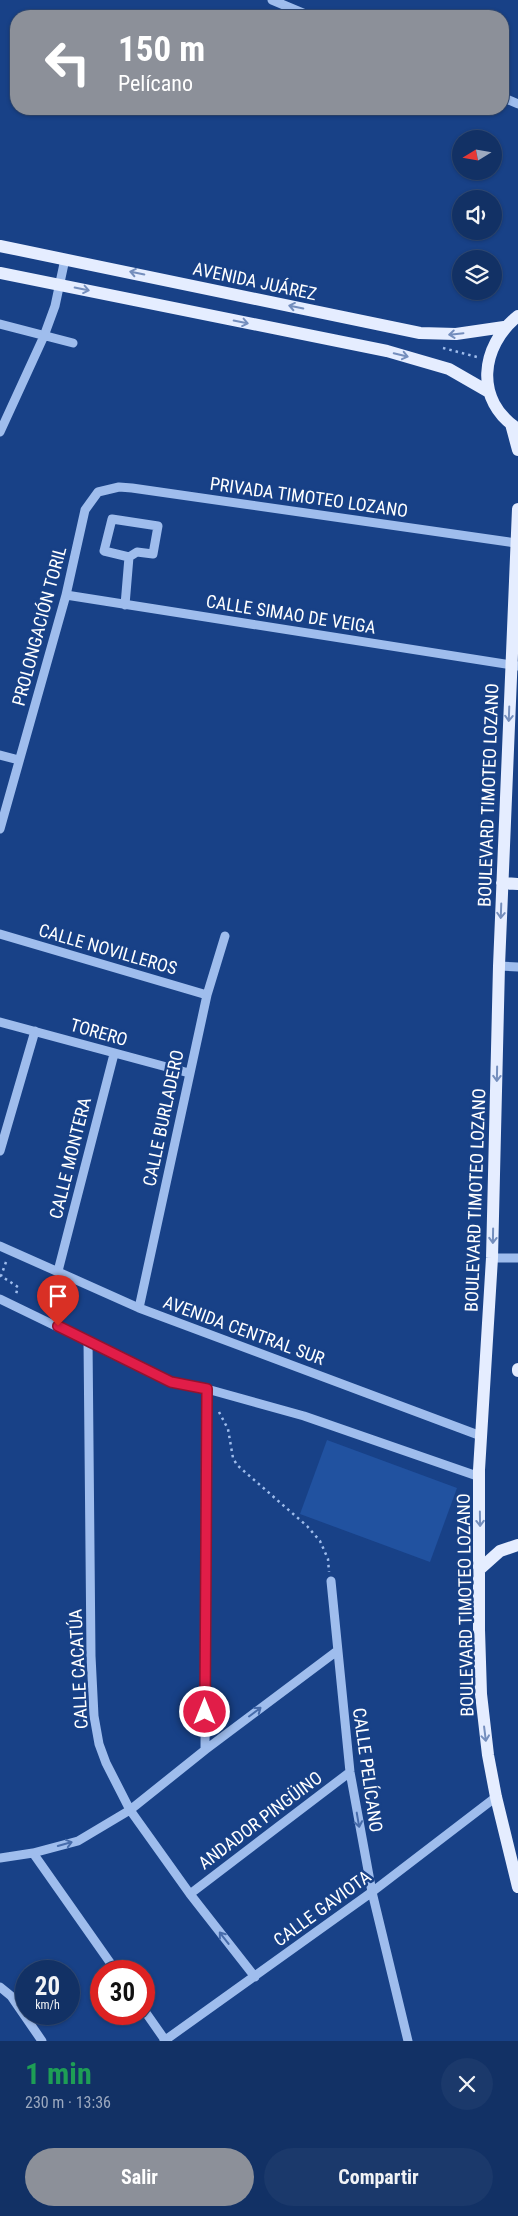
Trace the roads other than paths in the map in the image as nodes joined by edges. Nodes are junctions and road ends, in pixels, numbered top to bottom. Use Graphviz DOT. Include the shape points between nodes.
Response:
graph roads {
  1 [pos="272,0"];
  2 [pos="296,10"];
  3 [pos="0,246"];
  4 [pos="65,259"];
  5 [pos="0,273"];
  6 [pos="60,285"];
  7 [pos="518,316"];
  8 [pos="0,324"];
  9 [pos="504,327"];
  10 [pos="44,336"];
  11 [pos="73,343"];
  12 [pos="489,392"];
  13 [pos="514,427"];
  14 [pos="0,432"];
  15 [pos="518,450"];
  16 [pos="98,492"];
  17 [pos="518,509"];
  18 [pos="516,543"];
  19 [pos="129,557"];
  20 [pos="66,595"];
  21 [pos="125,604"];
  22 [pos="514,666"];
  23 [pos="0,755"];
  24 [pos="19,760"];
  25 [pos="0,829"];
  26 [pos="502,883"];
  27 [pos="518,884"];
  28 [pos="0,934"];
  29 [pos="225,936"];
  30 [pos="499,966"];
  31 [pos="518,967"];
  32 [pos="207,995"];
  33 [pos="0,1022"];
  34 [pos="35,1031"];
  35 [pos="114,1054"];
  36 [pos="189,1073"];
  37 [pos="0,1151"];
  38 [pos="0,1246"];
  39 [pos="492,1258"];
  40 [pos="518,1258"];
  41 [pos="58,1271"];
  42 [pos="0,1300"];
  43 [pos="139,1308"];
  44 [pos="88,1340"];
  45 [pos="207,1389"];
  46 [pos="481,1436"];
  47 [pos="480,1474"];
  48 [pos="518,1545"];
  49 [pos="480,1568"];
  50 [pos="331,1581"];
  51 [pos="337,1651"];
  52 [pos="205,1750"];
  53 [pos="350,1772"];
  54 [pos="496,1798"];
  55 [pos="130,1810"];
  56 [pos="33,1853"];
  57 [pos="0,1858"];
  58 [pos="518,1887"];
  59 [pos="372,1892"];
  60 [pos="190,1894"];
  61 [pos="108,1960"];
  62 [pos="255,1977"];
  63 [pos="0,1987"];
  64 [pos="154,2025"];
  65 [pos="38,2039"];
  66 [pos="164,2041"];
  67 [pos="408,2041"];
  1 -- 2 [label="street"];
  3 -- 4 [label="main road, AVENIDA JUÁREZ"];
  4 -- 6 [label="street"];
  9 -- 4 [label="main road, AVENIDA JUÁREZ, one-way" via="456,334 420,333"];
  5 -- 6 [label="main road"];
  6 -- 10 [label="street"];
  6 -- 12 [label="main road, one-way" via="396,354 449,369"];
  7 -- 9 [label="main road"];
  8 -- 10 [label="street"];
  9 -- 12 [label="main road" via="488,360"];
  10 -- 11 [label="street"];
  10 -- 14 [label="street"];
  12 -- 13 [label="main road" via="498,410"];
  13 -- 15 [label="main road"];
  16 -- 18 [label="street, PRIVADA TIMOTEO LOZANO" via="119,487 132,488"];
  16 -- 20 [label="street, PROLONGACIÓN TORIL" via="85,510"];
  17 -- 18 [label="main road, BOULEVARD TIMOTEO LOZANO"];
  18 -- 22 [label="main road, BOULEVARD TIMOTEO LOZANO"];
  19 -- 19 [label="street" via="104,551 112,519 158,526 153,554 137,552"];
  19 -- 21 [label="street"];
  20 -- 21 [label="street, CALLE SIMAO DE VEIGA"];
  20 -- 24 [label="street, PROLONGACIÓN TORIL"];
  21 -- 22 [label="street, CALLE SIMAO DE VEIGA"];
  22 -- 26 [label="main road, BOULEVARD TIMOTEO LOZANO, one-way"];
  23 -- 24 [label="street"];
  24 -- 25 [label="street, PROLONGACIÓN TORIL"];
  26 -- 27 [label="main road"];
  26 -- 30 [label="main road, BOULEVARD TIMOTEO LOZANO, one-way"];
  28 -- 32 [label="street, CALLE NOVILLEROS"];
  29 -- 32 [label="street, CALLE BURLADERO"];
  30 -- 31 [label="street"];
  30 -- 39 [label="main road, BOULEVARD TIMOTEO LOZANO, one-way"];
  32 -- 36 [label="street, CALLE BURLADERO"];
  33 -- 34 [label="street, TORERO"];
  34 -- 35 [label="street, TORERO"];
  34 -- 37 [label="street"];
  35 -- 36 [label="street, TORERO"];
  35 -- 41 [label="street, CALLE MONTERA"];
  36 -- 43 [label="street, CALLE BURLADERO"];
  38 -- 41 [label="street, AVENIDA CENTRAL SUR"];
  39 -- 40 [label="street"];
  39 -- 46 [label="main road, BOULEVARD TIMOTEO LOZANO"];
  41 -- 43 [label="street, AVENIDA CENTRAL SUR"];
  42 -- 44 [label="street"];
  43 -- 46 [label="street, AVENIDA CENTRAL SUR"];
  44 -- 45 [label="street" via="171,1382"];
  44 -- 55 [label="street, CALLE CACATÚA" via="94,1716 106,1764"];
  45 -- 47 [label="street" via="304,1416"];
  45 -- 52 [label="street"];
  46 -- 47 [label="main road, BOULEVARD TIMOTEO LOZANO"];
  47 -- 49 [label="main road, BOULEVARD TIMOTEO LOZANO, one-way"];
  48 -- 49 [label="main road" via="500,1551"];
  49 -- 54 [label="main road, BOULEVARD TIMOTEO LOZANO, one-way" via="481,1694"];
  50 -- 51 [label="street, CALLE PELÍCANO"];
  52 -- 51 [label="street, one-way"];
  51 -- 53 [label="street, CALLE PELÍCANO"];
  52 -- 55 [label="street"];
  53 -- 59 [label="street, CALLE PELÍCANO, one-way"];
  53 -- 60 [label="street, ANDADOR PINGÜINO"];
  54 -- 58 [label="main road, BOULEVARD TIMOTEO LOZANO"];
  54 -- 59 [label="street, CALLE GAVIOTA"];
  56 -- 55 [label="street, one-way" via="78,1841"];
  55 -- 60 [label="street, CALLE CACATÚA"];
  56 -- 57 [label="street"];
  56 -- 61 [label="street"];
  59 -- 62 [label="street, CALLE GAVIOTA"];
  59 -- 67 [label="street, CALLE PELÍCANO"];
  62 -- 60 [label="street, CALLE CACATÚA, one-way"];
  62 -- 66 [label="street, CALLE GAVIOTA"];
  63 -- 65 [label="street" via="11,1996"];
  64 -- 66 [label="street"];
}
